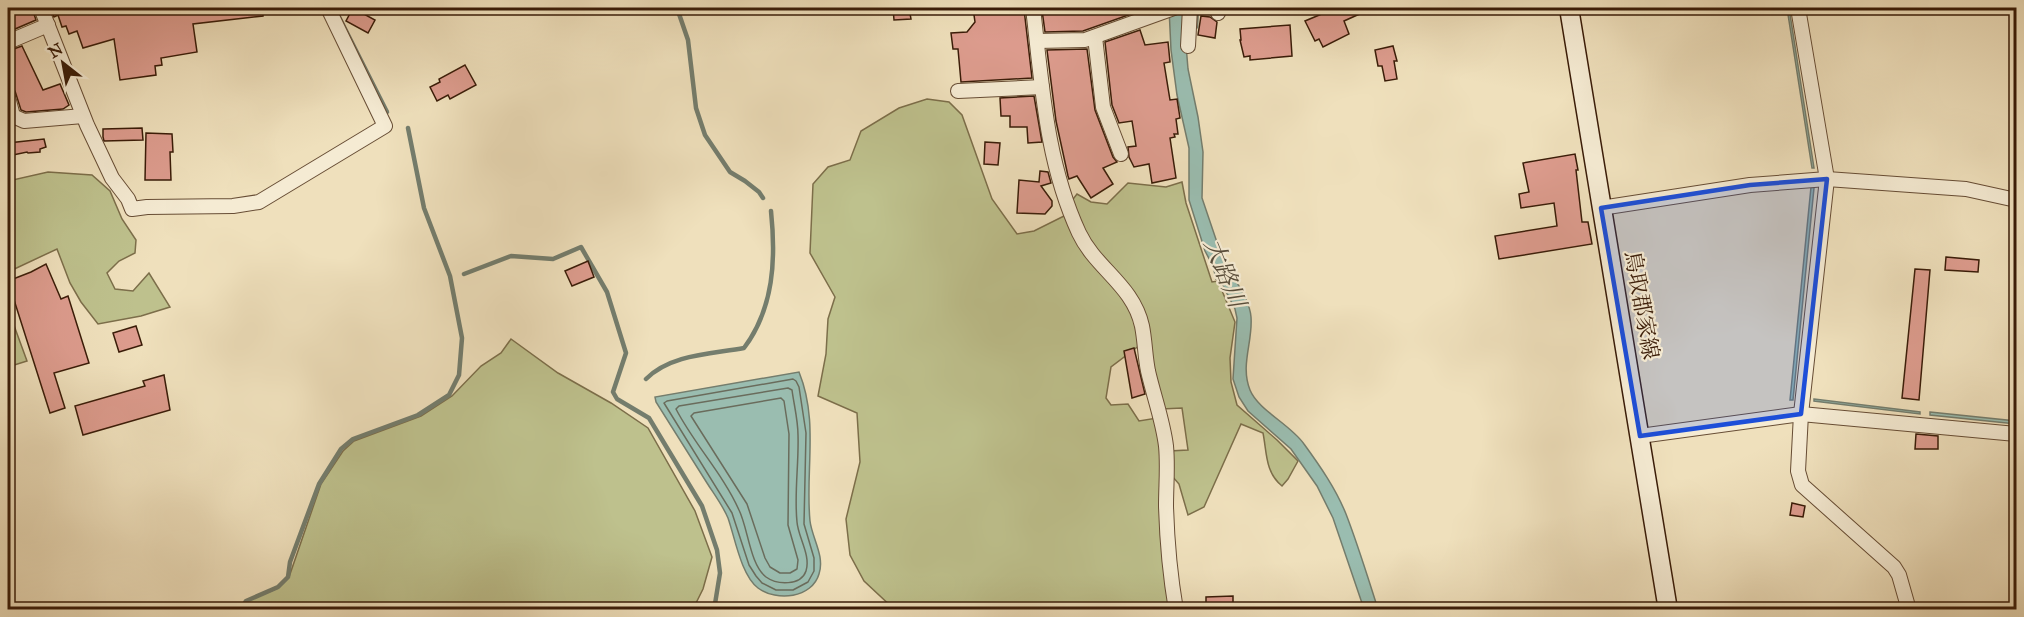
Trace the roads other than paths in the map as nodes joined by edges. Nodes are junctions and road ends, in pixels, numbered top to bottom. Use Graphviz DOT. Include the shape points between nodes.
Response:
graph roads {
  1 [pos="41,8"];
  2 [pos="328,8"];
  3 [pos="1033,8"];
  4 [pos="1173,8"];
  5 [pos="1190,8"];
  6 [pos="1569,8"];
  7 [pos="1798,8"];
  8 [pos="48,25"];
  9 [pos="1095,37"];
  10 [pos="1037,41"];
  11 [pos="8,42"];
  12 [pos="1188,46"];
  13 [pos="1042,87"];
  14 [pos="958,91"];
  15 [pos="8,97"];
  16 [pos="83,116"];
  17 [pos="10,117"];
  18 [pos="1121,154"];
  19 [pos="1827,179"];
  20 [pos="2016,200"];
  21 [pos="1601,208"];
  22 [pos="1801,414"];
  23 [pos="2016,434"];
  24 [pos="1640,436"];
  25 [pos="1176,609"];
  26 [pos="1668,609"];
  27 [pos="1910,609"];
  1 -- 8 [label="street"];
  2 -- 16 [label="street" via="385,126 259,202 132,209 112,178"];
  3 -- 10 [label="street"];
  4 -- 9 [label="street"];
  5 -- 12 [label="street"];
  6 -- 21 [label="main road, 鳥取郡家線"];
  7 -- 19 [label="street"];
  8 -- 11 [label="street"];
  8 -- 16 [label="street"];
  9 -- 10 [label="street"];
  9 -- 18 [label="street" via="1103,107"];
  10 -- 13 [label="street"];
  13 -- 14 [label="street"];
  13 -- 25 [label="street" via="1059,182 1080,236 1124,288 1142,326 1144,354 1166,445 1167,535"];
  15 -- 17 [label="street"];
  16 -- 17 [label="street" via="24,121"];
  19 -- 20 [label="street" via="1966,189"];
  19 -- 21 [label="street" via="1750,185"];
  19 -- 22 [label="street"];
  21 -- 24 [label="main road, 鳥取郡家線"];
  22 -- 23 [label="street"];
  22 -- 24 [label="street"];
  22 -- 27 [label="street" via="1798,471 1802,485 1894,567"];
  24 -- 26 [label="main road, 鳥取郡家線"];
}
